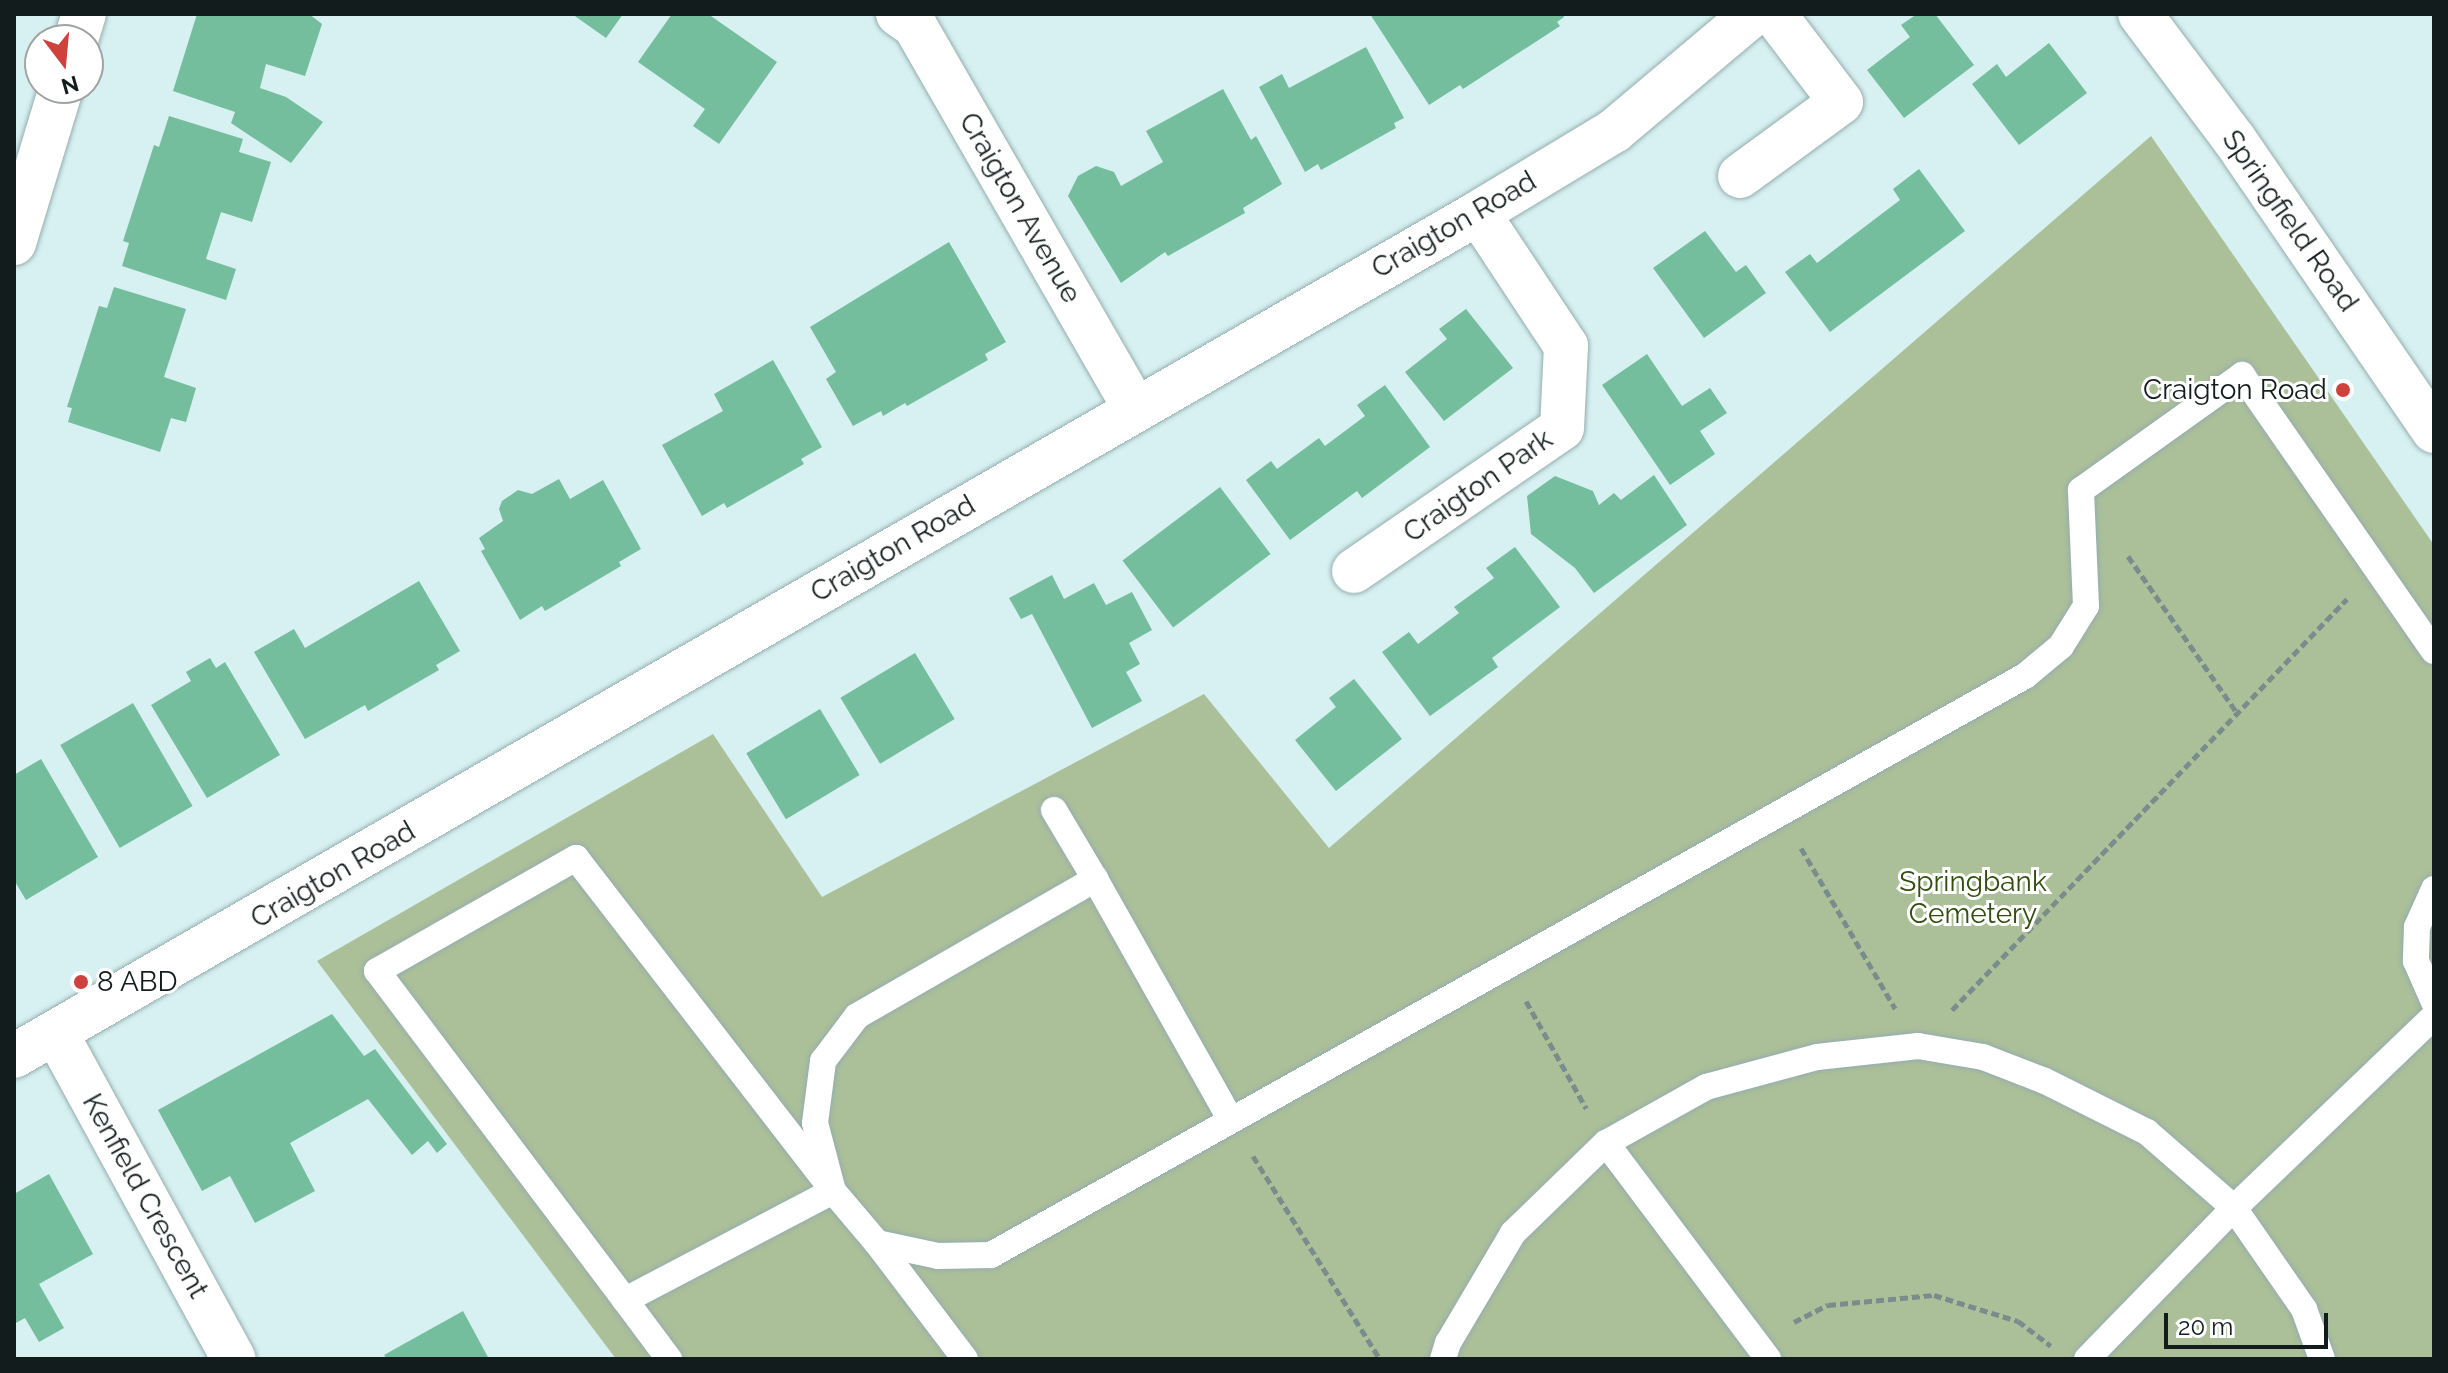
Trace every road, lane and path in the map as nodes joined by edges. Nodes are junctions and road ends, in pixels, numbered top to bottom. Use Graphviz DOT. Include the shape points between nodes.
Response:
graph roads {
  1 [pos="898,14"];
  2 [pos="1753,14"];
  3 [pos="1774,14"];
  4 [pos="2140,14"];
  5 [pos="56,104"];
  6 [pos="1740,176"];
  7 [pos="1478,213"];
  8 [pos="14,243"];
  9 [pos="1135,408"];
  10 [pos="2434,431"];
  11 [pos="2127,555"];
  12 [pos="2376,568"];
  13 [pos="1354,571"];
  14 [pos="2434,651"];
  15 [pos="2237,713"];
  16 [pos="1054,810"];
  17 [pos="1780,812"];
  18 [pos="1095,879"];
  19 [pos="2434,889"];
  20 [pos="1506,965"];
  21 [pos="2434,1002"];
  22 [pos="2434,1016"];
  23 [pos="56,1033"];
  24 [pos="1918,1046"];
  25 [pos="14,1056"];
  26 [pos="1230,1119"];
  27 [pos="1606,1143"];
  28 [pos="833,1191"];
  29 [pos="2234,1208"];
  30 [pos="877,1243"];
  31 [pos="625,1300"];
  32 [pos="2055,1350"];
  33 [pos="1761,1351"];
  34 [pos="234,1359"];
  35 [pos="669,1359"];
  36 [pos="965,1359"];
  37 [pos="1380,1359"];
  38 [pos="1443,1359"];
  39 [pos="2087,1359"];
  40 [pos="2322,1359"];
  1 -- 9 [label="street, Craigton Avenue" via="915,26"];
  2 -- 7 [label="street, Craigton Road" via="1614,131"];
  3 -- 6 [label="street" via="1841,102"];
  4 -- 10 [label="street, Springfield Road" via="2234,139"];
  5 -- 8 [label="street"];
  7 -- 9 [label="street, Craigton Road"];
  7 -- 13 [label="street, Craigton Park" via="1566,346 1562,428"];
  9 -- 23 [label="street, Craigton Road"];
  11 -- 15 [label="path"];
  12 -- 14 [label="lane"];
  12 -- 15 [label="path"];
  12 -- 17 [label="lane" via="2242,375 2081,490 2086,606 2061,646 2025,676"];
  15 -- 24 [label="path"];
  16 -- 18 [label="lane"];
  17 -- 20 [label="lane"];
  17 -- 24 [label="path"];
  18 -- 26 [label="lane"];
  18 -- 28 [label="lane" via="857,1016 823,1061 815,1123"];
  19 -- 21 [label="lane" via="2417,927 2416,950"];
  20 -- 26 [label="lane"];
  20 -- 27 [label="path"];
  22 -- 29 [label="lane"];
  23 -- 25 [label="street, Craigton Road"];
  23 -- 34 [label="street, Kenfield Crescent"];
  24 -- 27 [label="lane" via="1817,1057 1706,1087"];
  24 -- 29 [label="lane" via="1983,1057 2147,1132"];
  26 -- 30 [label="lane" via="991,1255 938,1256"];
  26 -- 37 [label="path"];
  27 -- 33 [label="lane"];
  27 -- 38 [label="lane" via="1513,1233"];
  28 -- 30 [label="lane"];
  28 -- 31 [label="lane"];
  28 -- 31 [label="lane" via="576,858 377,971"];
  29 -- 39 [label="lane"];
  29 -- 40 [label="lane" via="2304,1309"];
  30 -- 36 [label="lane"];
  31 -- 35 [label="lane"];
  32 -- 33 [label="path" via="2018,1321 1934,1295 1828,1305"];
}
